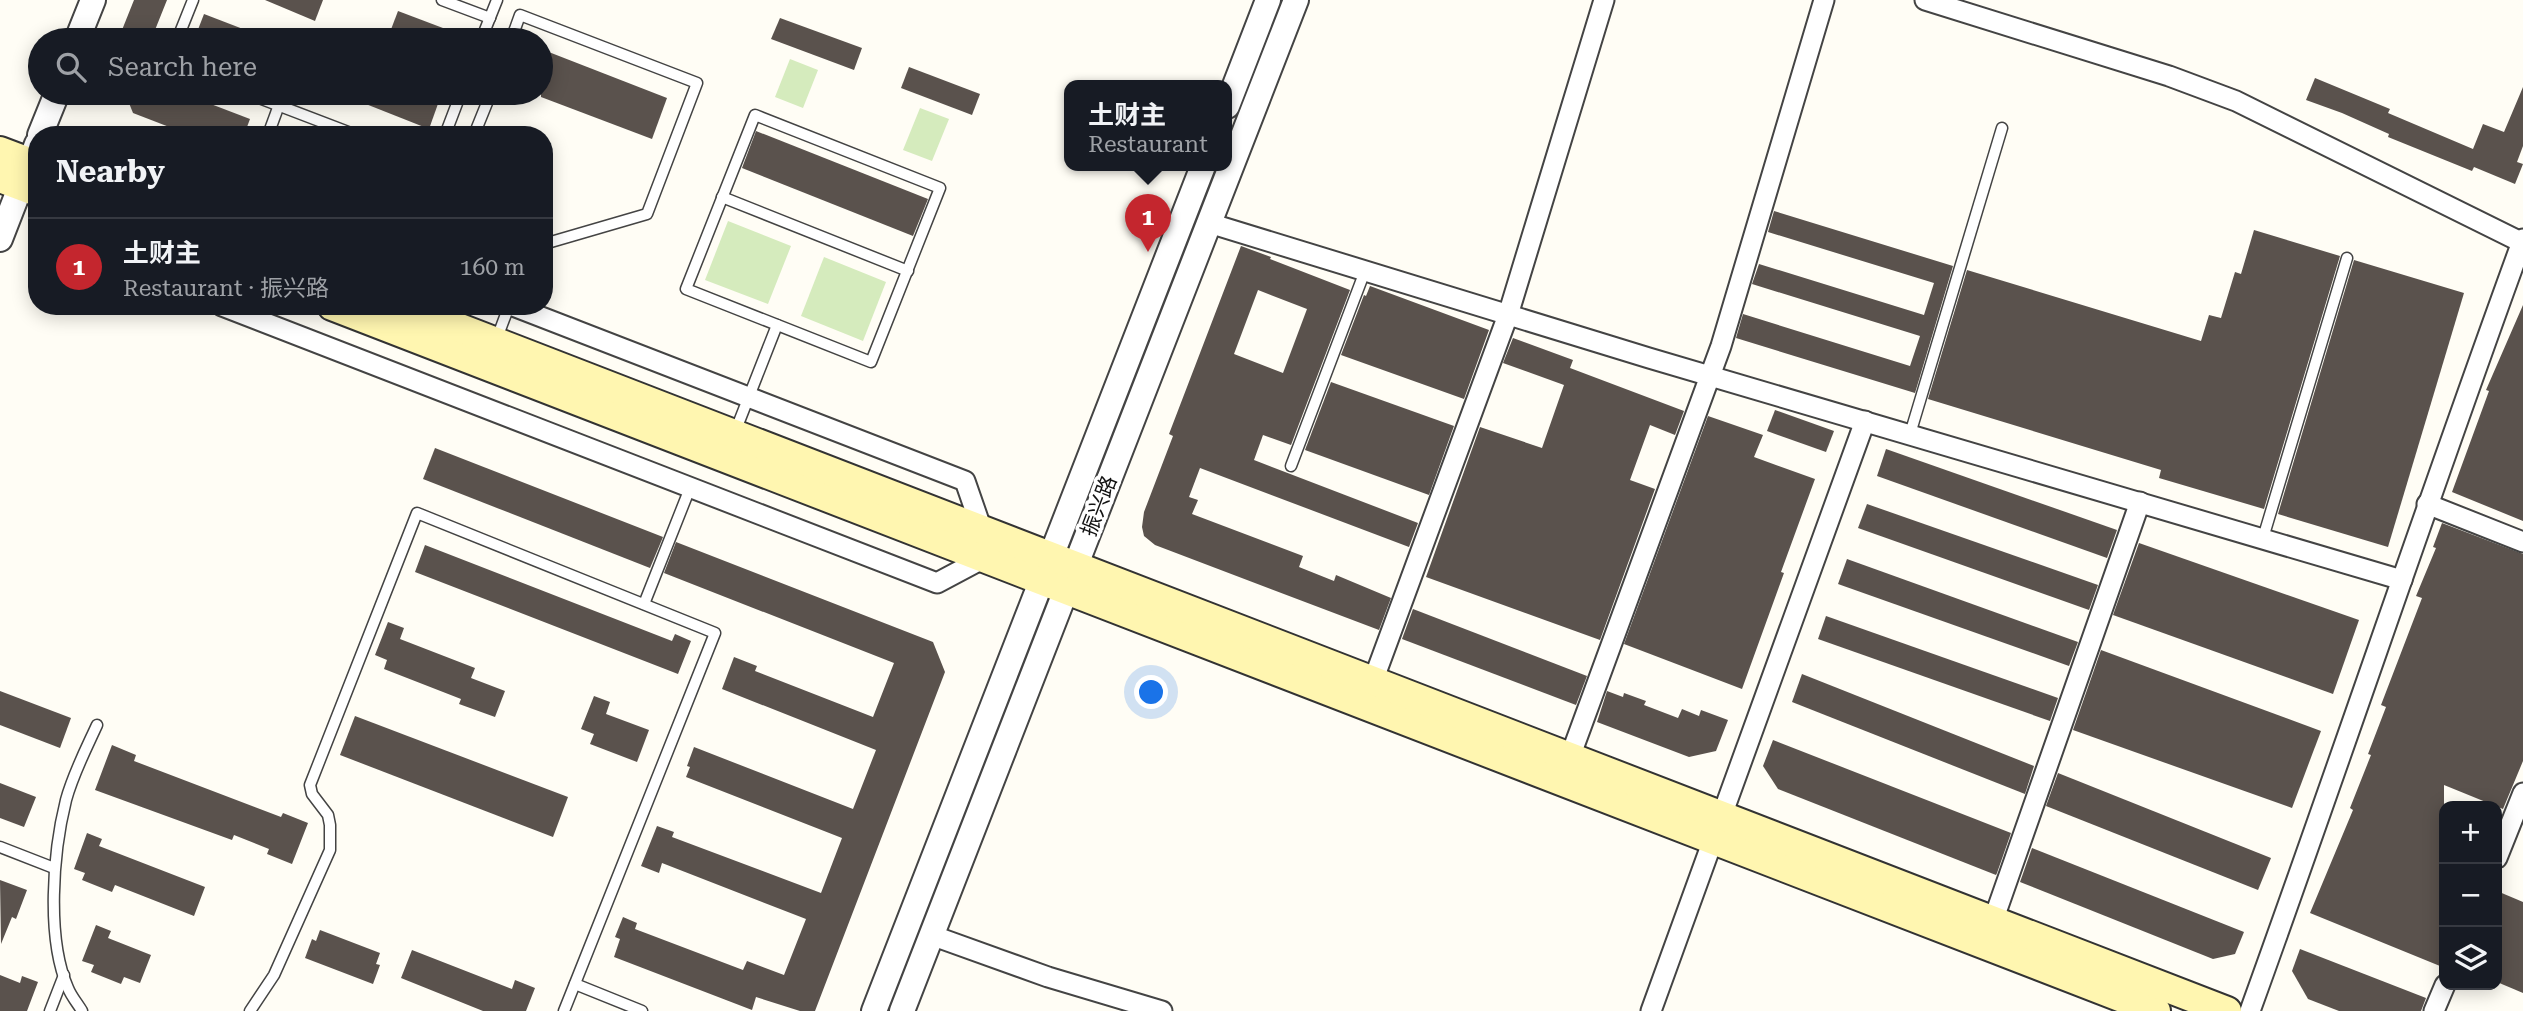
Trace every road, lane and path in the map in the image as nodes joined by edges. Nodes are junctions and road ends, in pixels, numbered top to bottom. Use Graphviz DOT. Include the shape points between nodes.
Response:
graph roads {
  1 [pos="93,0"];
  2 [pos="193,0"];
  3 [pos="442,0"];
  4 [pos="497,0"];
  5 [pos="1268,0"];
  6 [pos="1296,0"];
  7 [pos="1604,0"];
  8 [pos="1824,0"];
  9 [pos="1924,0"];
  10 [pos="490,18"];
  11 [pos="82,28"];
  12 [pos="182,28"];
  13 [pos="486,28"];
  14 [pos="515,28"];
  15 [pos="1232,93"];
  16 [pos="52,105"];
  17 [pos="279,105"];
  18 [pos="456,105"];
  19 [pos="486,105"];
  20 [pos="44,126"];
  21 [pos="271,126"];
  22 [pos="333,126"];
  23 [pos="448,126"];
  24 [pos="478,126"];
  25 [pos="2002,128"];
  26 [pos="0,151"];
  27 [pos="1232,164"];
  28 [pos="27,171"];
  29 [pos="1201,171"];
  30 [pos="1229,171"];
  31 [pos="722,197"];
  32 [pos="1209,223"];
  33 [pos="0,239"];
  34 [pos="553,241"];
  35 [pos="2523,241"];
  36 [pos="2347,258"];
  37 [pos="908,271"];
  38 [pos="1365,271"];
  39 [pos="1508,314"];
  40 [pos="245,315"];
  41 [pos="355,315"];
  42 [pos="426,315"];
  43 [pos="507,315"];
  44 [pos="535,315"];
  45 [pos="777,325"];
  46 [pos="496,342"];
  47 [pos="1710,376"];
  48 [pos="749,397"];
  49 [pos="1865,421"];
  50 [pos="734,434"];
  51 [pos="1910,434"];
  52 [pos="1291,466"];
  53 [pos="690,488"];
  54 [pos="2140,502"];
  55 [pos="2427,504"];
  56 [pos="982,530"];
  57 [pos="2263,538"];
  58 [pos="2523,542"];
  59 [pos="984,558"];
  60 [pos="1059,573"];
  61 [pos="2402,580"];
  62 [pos="644,604"];
  63 [pos="1373,681"];
  64 [pos="97,725"];
  65 [pos="1570,757"];
  66 [pos="2523,793"];
  67 [pos="1718,828"];
  68 [pos="2502,846"];
  69 [pos="0,847"];
  70 [pos="54,868"];
  71 [pos="1993,921"];
  72 [pos="931,935"];
  73 [pos="64,975"];
  74 [pos="575,984"];
  75 [pos="2443,990"];
  76 [pos="50,1011"];
  77 [pos="82,1011"];
  78 [pos="250,1011"];
  79 [pos="564,1011"];
  80 [pos="642,1011"];
  81 [pos="874,1011"];
  82 [pos="902,1011"];
  83 [pos="1162,1011"];
  84 [pos="1651,1011"];
  85 [pos="2156,1011"];
  86 [pos="2227,1011"];
  87 [pos="2250,1011"];
  88 [pos="2434,1011"];
  1 -- 11 [label="street"];
  2 -- 12 [label="lane"];
  3 -- 10 [label="lane"];
  4 -- 10 [label="lane"];
  5 -- 15 [label="street"];
  6 -- 27 [label="street, 振兴路"];
  7 -- 39 [label="street"];
  8 -- 47 [label="street"];
  9 -- 35 [label="street" via="2236,101"];
  10 -- 13 [label="lane"];
  14 -- 34 [label="lane" via="520,15 697,83 647,214"];
  16 -- 20 [label="street"];
  17 -- 21 [label="lane"];
  17 -- 22 [label="lane"];
  18 -- 23 [label="lane"];
  19 -- 24 [label="lane"];
  25 -- 51 [label="lane"];
  26 -- 28 [label="main road"];
  28 -- 33 [label="street"];
  29 -- 60 [label="street, 振兴路"];
  30 -- 32 [label="street, 振兴路"];
  31 -- 37 [label="lane"];
  31 -- 37 [label="lane" via="755,115 842,149 940,188"];
  31 -- 45 [label="lane" via="686,289"];
  32 -- 38 [label="street"];
  32 -- 60 [label="street, 振兴路"];
  35 -- 55 [label="street"];
  36 -- 57 [label="lane"];
  37 -- 45 [label="lane" via="872,362"];
  38 -- 39 [label="street"];
  38 -- 52 [label="lane"];
  39 -- 47 [label="street"];
  39 -- 63 [label="street"];
  40 -- 53 [label="street"];
  41 -- 59 [label="main road"];
  42 -- 46 [label="main road"];
  43 -- 46 [label="lane"];
  44 -- 48 [label="street"];
  45 -- 48 [label="lane"];
  46 -- 50 [label="main road"];
  47 -- 49 [label="street"];
  47 -- 65 [label="street"];
  48 -- 50 [label="lane"];
  48 -- 56 [label="street" via="965,481"];
  49 -- 51 [label="street"];
  49 -- 67 [label="street"];
  50 -- 56 [label="main road"];
  51 -- 54 [label="street"];
  53 -- 59 [label="street" via="937,583"];
  53 -- 62 [label="lane"];
  54 -- 57 [label="street"];
  54 -- 71 [label="street"];
  55 -- 58 [label="street"];
  55 -- 61 [label="street"];
  56 -- 60 [label="main road"];
  57 -- 61 [label="street"];
  59 -- 60 [label="main road"];
  60 -- 63 [label="main road"];
  60 -- 67 [label="main road"];
  60 -- 72 [label="street, 振兴路"];
  60 -- 81 [label="street, 振兴路"];
  61 -- 87 [label="street"];
  62 -- 74 [label="lane" via="715,633"];
  62 -- 78 [label="lane" via="417,513 310,785 328,814 330,850 274,975"];
  63 -- 65 [label="main road"];
  64 -- 70 [label="lane" via="66,798"];
  65 -- 67 [label="main road"];
  66 -- 68 [label="street"];
  67 -- 71 [label="main road"];
  67 -- 84 [label="street"];
  67 -- 85 [label="main road"];
  69 -- 70 [label="lane"];
  70 -- 73 [label="lane"];
  71 -- 86 [label="main road"];
  72 -- 82 [label="street, 振兴路"];
  72 -- 83 [label="street" via="1048,978"];
  73 -- 76 [label="lane"];
  73 -- 77 [label="lane"];
  74 -- 79 [label="lane"];
  74 -- 80 [label="lane"];
  75 -- 88 [label="street"];
}
